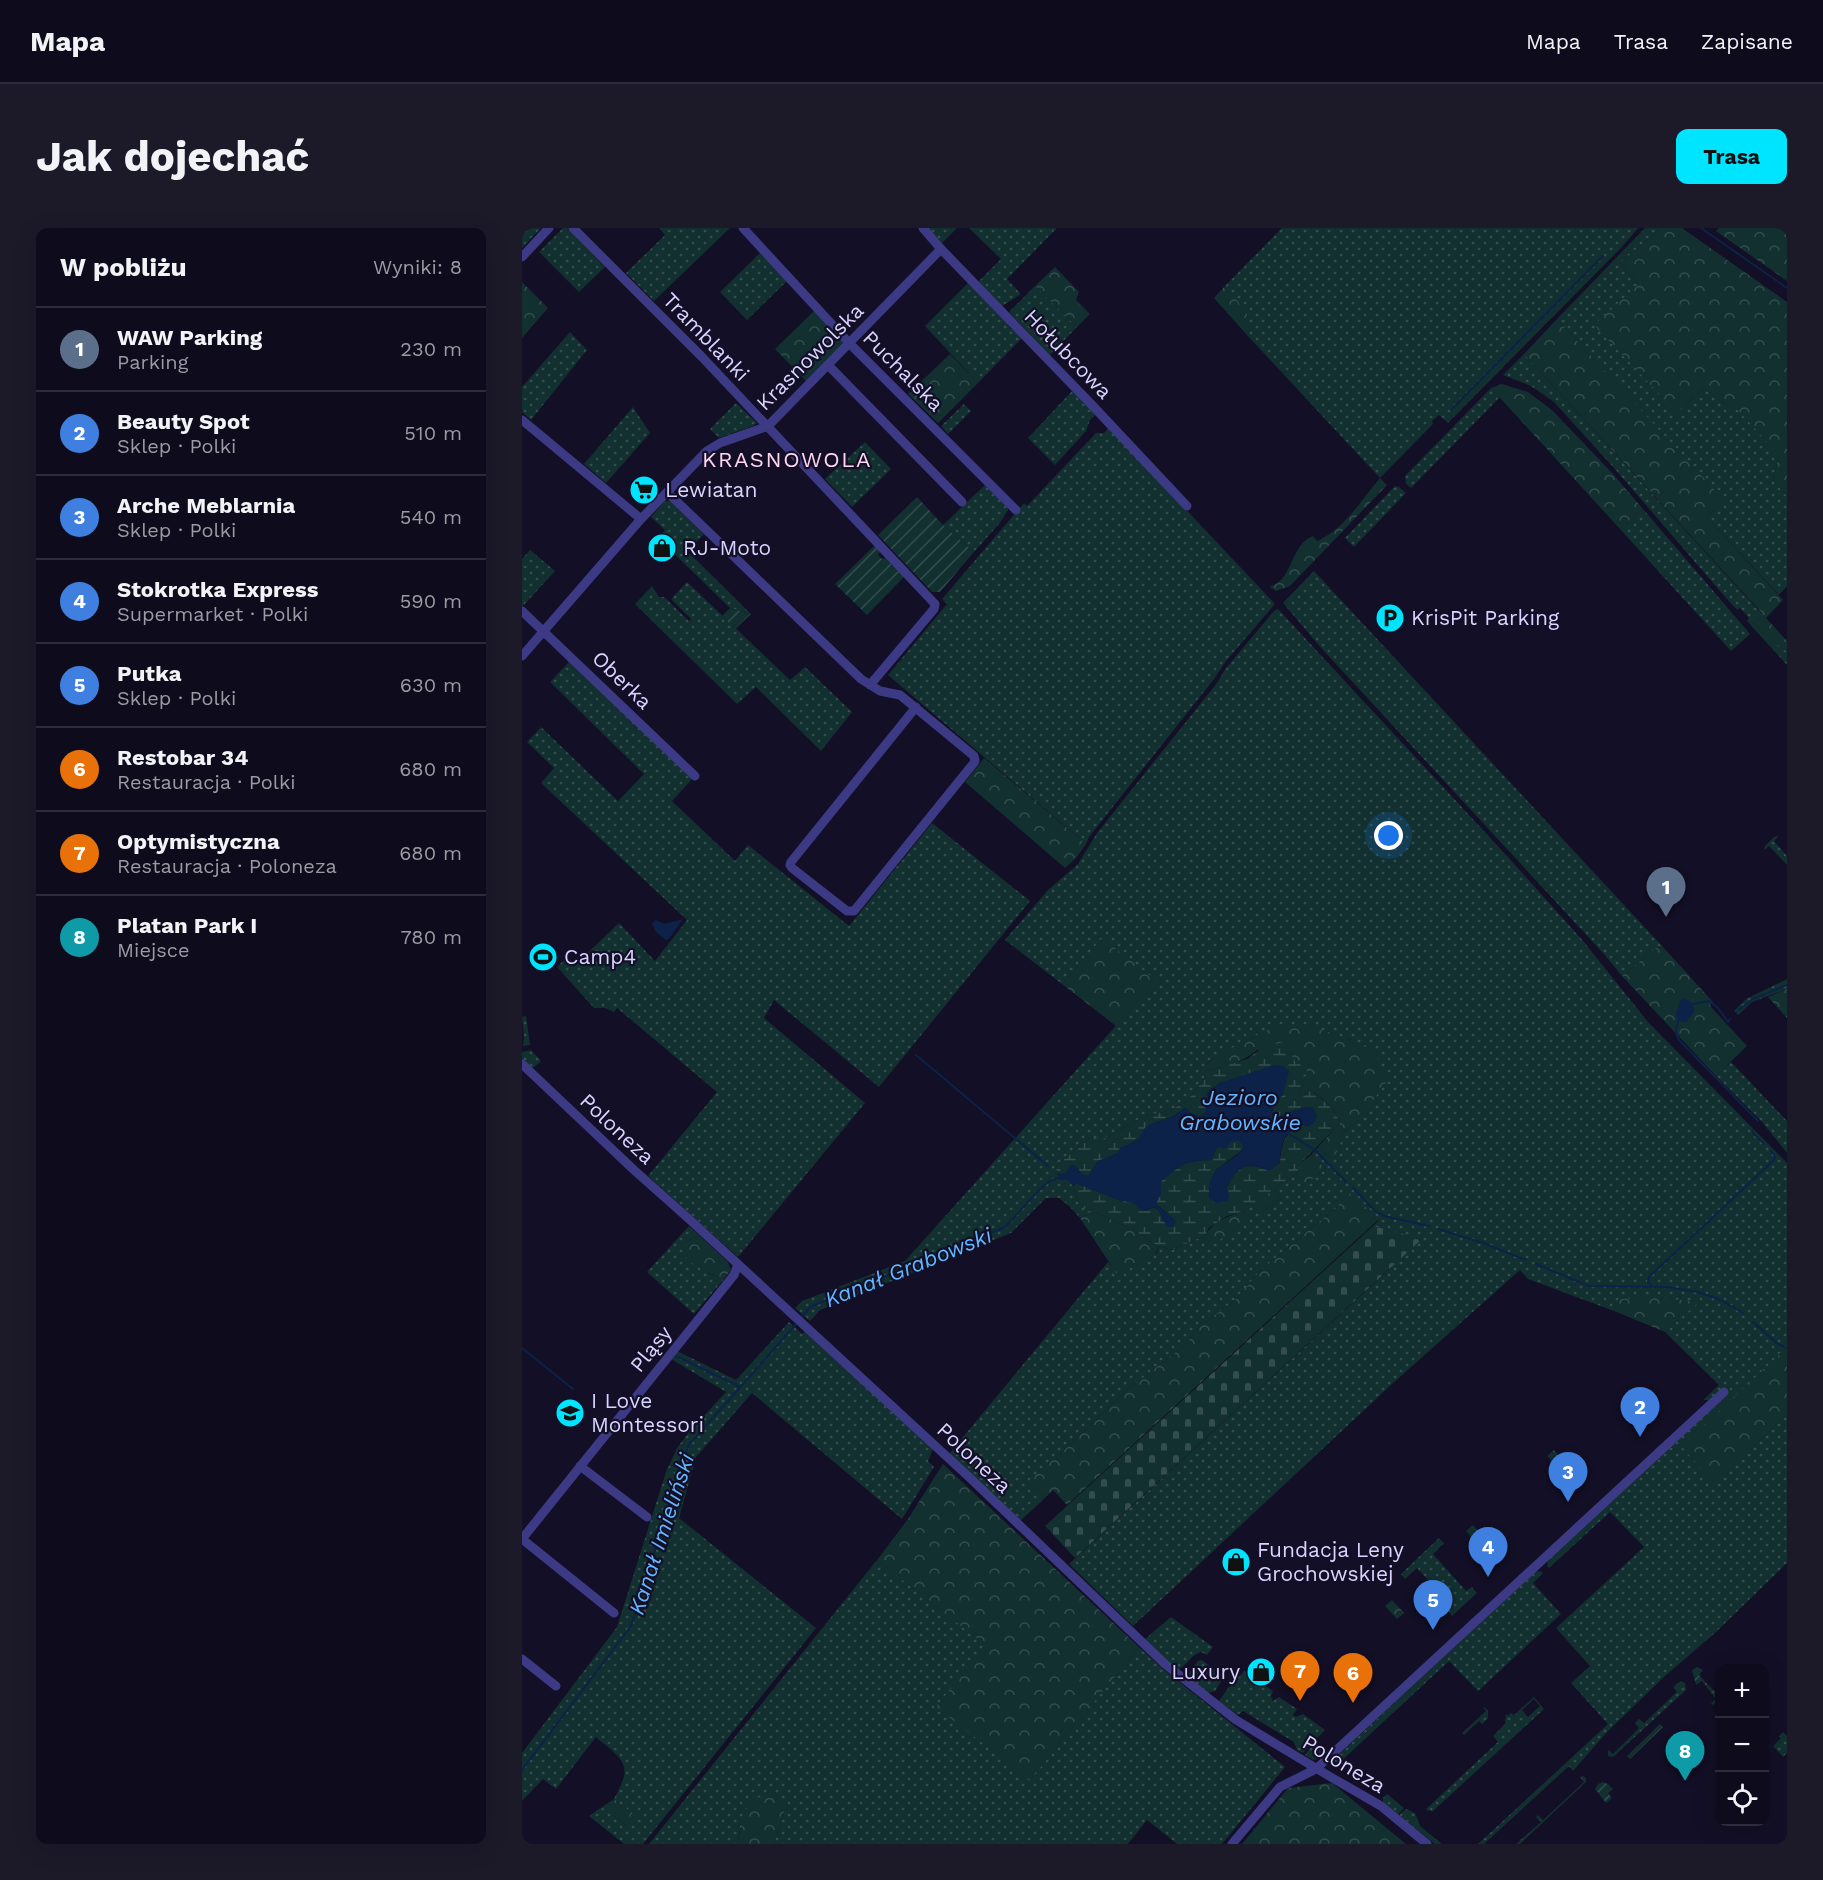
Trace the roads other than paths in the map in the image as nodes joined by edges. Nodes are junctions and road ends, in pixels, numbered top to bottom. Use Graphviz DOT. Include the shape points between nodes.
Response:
graph roads {
  1 [pos="549,228"];
  2 [pos="573,228"];
  3 [pos="743,228"];
  4 [pos="923,228"];
  5 [pos="941,249"];
  6 [pos="522,257"];
  7 [pos="850,343"];
  8 [pos="828,365"];
  9 [pos="522,420"];
  10 [pos="768,426"];
  11 [pos="667,492"];
  12 [pos="962,502"];
  13 [pos="1187,506"];
  14 [pos="1016,510"];
  15 [pos="641,519"];
  16 [pos="522,611"];
  17 [pos="543,631"];
  18 [pos="522,656"];
  19 [pos="870,685"];
  20 [pos="916,707"];
  21 [pos="695,776"];
  22 [pos="522,1065"];
  23 [pos="738,1264"];
  24 [pos="1724,1392"];
  25 [pos="580,1466"];
  26 [pos="647,1517"];
  27 [pos="522,1539"];
  28 [pos="614,1613"];
  29 [pos="522,1659"];
  30 [pos="556,1686"];
  31 [pos="1316,1769"];
  32 [pos="1232,1844"];
  33 [pos="1427,1844"];
  1 -- 6 [label="street"];
  2 -- 10 [label="street, Tramblanki"];
  3 -- 7 [label="street, Puchalska"];
  4 -- 5 [label="street, Hołubcowa"];
  5 -- 7 [label="street, Krasnowolska"];
  5 -- 13 [label="street, Hołubcowa"];
  7 -- 8 [label="street, Krasnowolska"];
  7 -- 14 [label="street, Puchalska"];
  8 -- 10 [label="street, Krasnowolska"];
  8 -- 12 [label="street"];
  9 -- 15 [label="street"];
  10 -- 11 [label="street, Krasnowolska" via="713,447"];
  10 -- 19 [label="street, Tramblanki" via="935,604"];
  11 -- 15 [label="street, Krasnowolska"];
  11 -- 19 [label="street"];
  15 -- 17 [label="street, Krasnowolska"];
  16 -- 17 [label="street, Oberka"];
  17 -- 18 [label="street, Krasnowolska"];
  17 -- 21 [label="street, Oberka"];
  19 -- 20 [label="street" via="900,695"];
  20 -- 20 [label="street" via="974,756 975,761 854,911 847,911 792,868 791,862"];
  22 -- 23 [label="street, Poloneza"];
  23 -- 25 [label="street, Pląsy" via="734,1275"];
  23 -- 31 [label="street, Poloneza" via="1165,1665 1236,1720"];
  24 -- 31 [label="street"];
  25 -- 26 [label="street"];
  25 -- 27 [label="street, Pląsy"];
  27 -- 28 [label="street"];
  29 -- 30 [label="street"];
  31 -- 32 [label="street" via="1280,1787"];
  31 -- 33 [label="street, Poloneza" via="1381,1806"];
}
